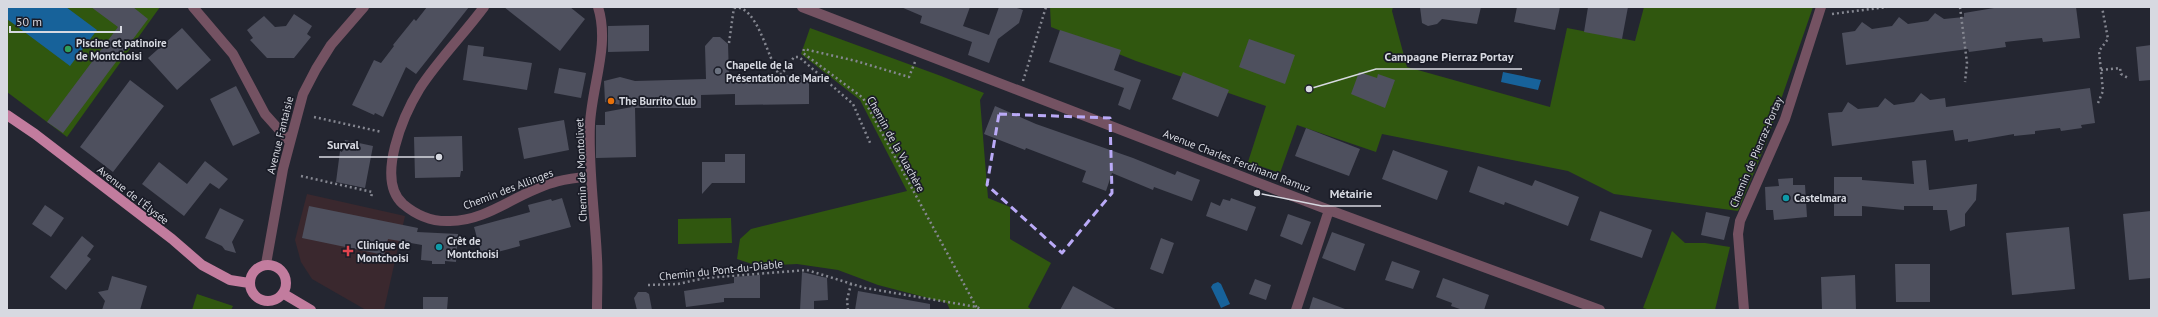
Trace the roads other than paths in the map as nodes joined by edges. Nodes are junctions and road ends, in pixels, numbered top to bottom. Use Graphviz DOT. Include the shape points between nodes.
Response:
graph roads {
  1 [pos="193,7"];
  2 [pos="364,7"];
  3 [pos="484,7"];
  4 [pos="598,7"];
  5 [pos="802,7"];
  6 [pos="1820,11"];
  7 [pos="7,115"];
  8 [pos="290,142"];
  9 [pos="590,176"];
  10 [pos="1329,210"];
  11 [pos="266,264"];
  12 [pos="249,283"];
  13 [pos="284,294"];
  14 [pos="311,310"];
  15 [pos="597,310"];
  16 [pos="1296,310"];
  17 [pos="1600,310"];
  18 [pos="1744,310"];
  1 -- 8 [label="street" via="233,54 265,114"];
  2 -- 8 [label="street, Avenue Fantaisie" via="331,46 316,69 303,94"];
  3 -- 9 [label="street, Chemin des Allinges" via="421,87 410,105 390,168 398,199 424,217 450,221 477,216 551,183"];
  4 -- 9 [label="street, Chemin de Montolivet" via="603,23 598,76 592,105"];
  5 -- 10 [label="street, Avenue Charles Ferdinand Ramuz"];
  6 -- 18 [label="street, Chemin de Pierraz-Portay" via="1785,119 1740,221 1738,234"];
  7 -- 12 [label="main road, Avenue de l'Élysée" via="202,265 230,280"];
  8 -- 11 [label="street, Avenue Fantaisie"];
  9 -- 15 [label="street, Chemin de Montolivet" via="597,258"];
  10 -- 16 [label="street"];
  10 -- 17 [label="street, Avenue Charles Ferdinand Ramuz"];
  11 -- 12 [label="main road" via="252,273"];
  11 -- 13 [label="main road" via="276,265 284,273 287,282"];
  12 -- 13 [label="main road" via="251,291 259,299 276,300"];
  13 -- 14 [label="main road"];
}
